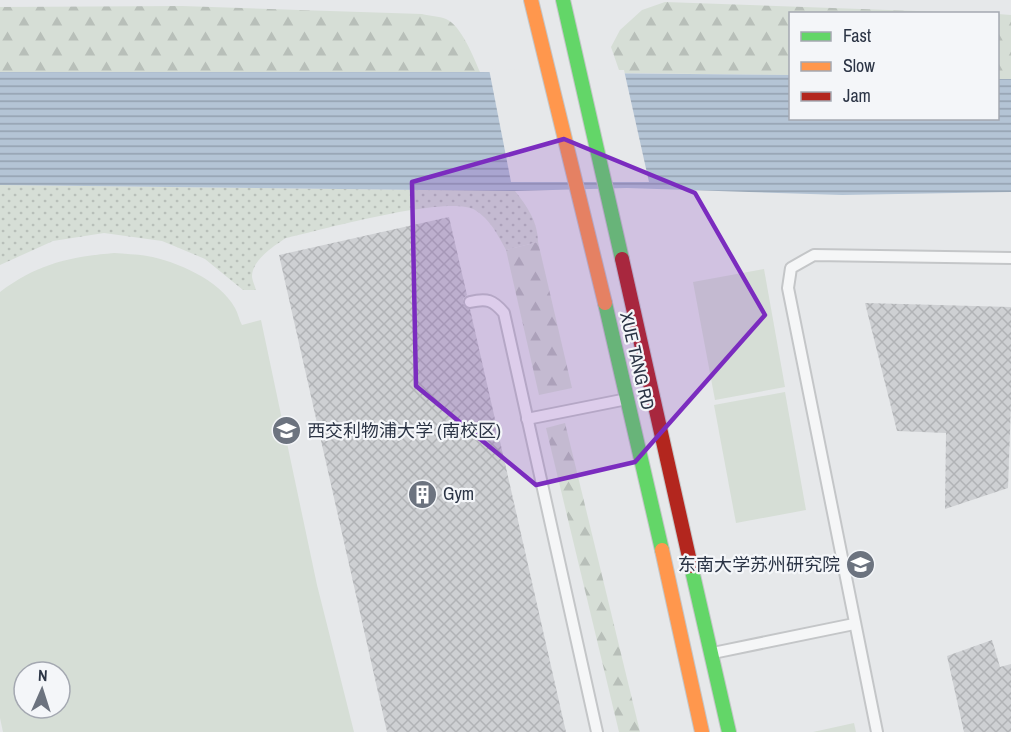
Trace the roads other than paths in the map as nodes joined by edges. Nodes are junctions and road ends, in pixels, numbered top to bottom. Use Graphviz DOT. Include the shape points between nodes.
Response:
graph roads {
  1 [pos="531,0"];
  2 [pos="563,0"];
  3 [pos="1011,258"];
  4 [pos="470,302"];
  5 [pos="628,399"];
  6 [pos="528,419"];
  7 [pos="854,624"];
  8 [pos="698,656"];
  9 [pos="597,732"];
  10 [pos="702,732"];
  11 [pos="729,732"];
  12 [pos="877,732"];
  1 -- 5 [label="main road, XUE TANG RD"];
  2 -- 8 [label="main road, XUE TANG RD" via="609,196"];
  3 -- 7 [label="lane" via="814,255 791,268 788,288"];
  4 -- 6 [label="lane" via="494,302 504,313"];
  5 -- 6 [label="lane"];
  5 -- 8 [label="main road, XUE TANG RD"];
  6 -- 9 [label="lane"];
  7 -- 8 [label="lane"];
  7 -- 12 [label="lane"];
  8 -- 10 [label="main road, XUE TANG RD"];
  8 -- 11 [label="main road, XUE TANG RD"];
}
